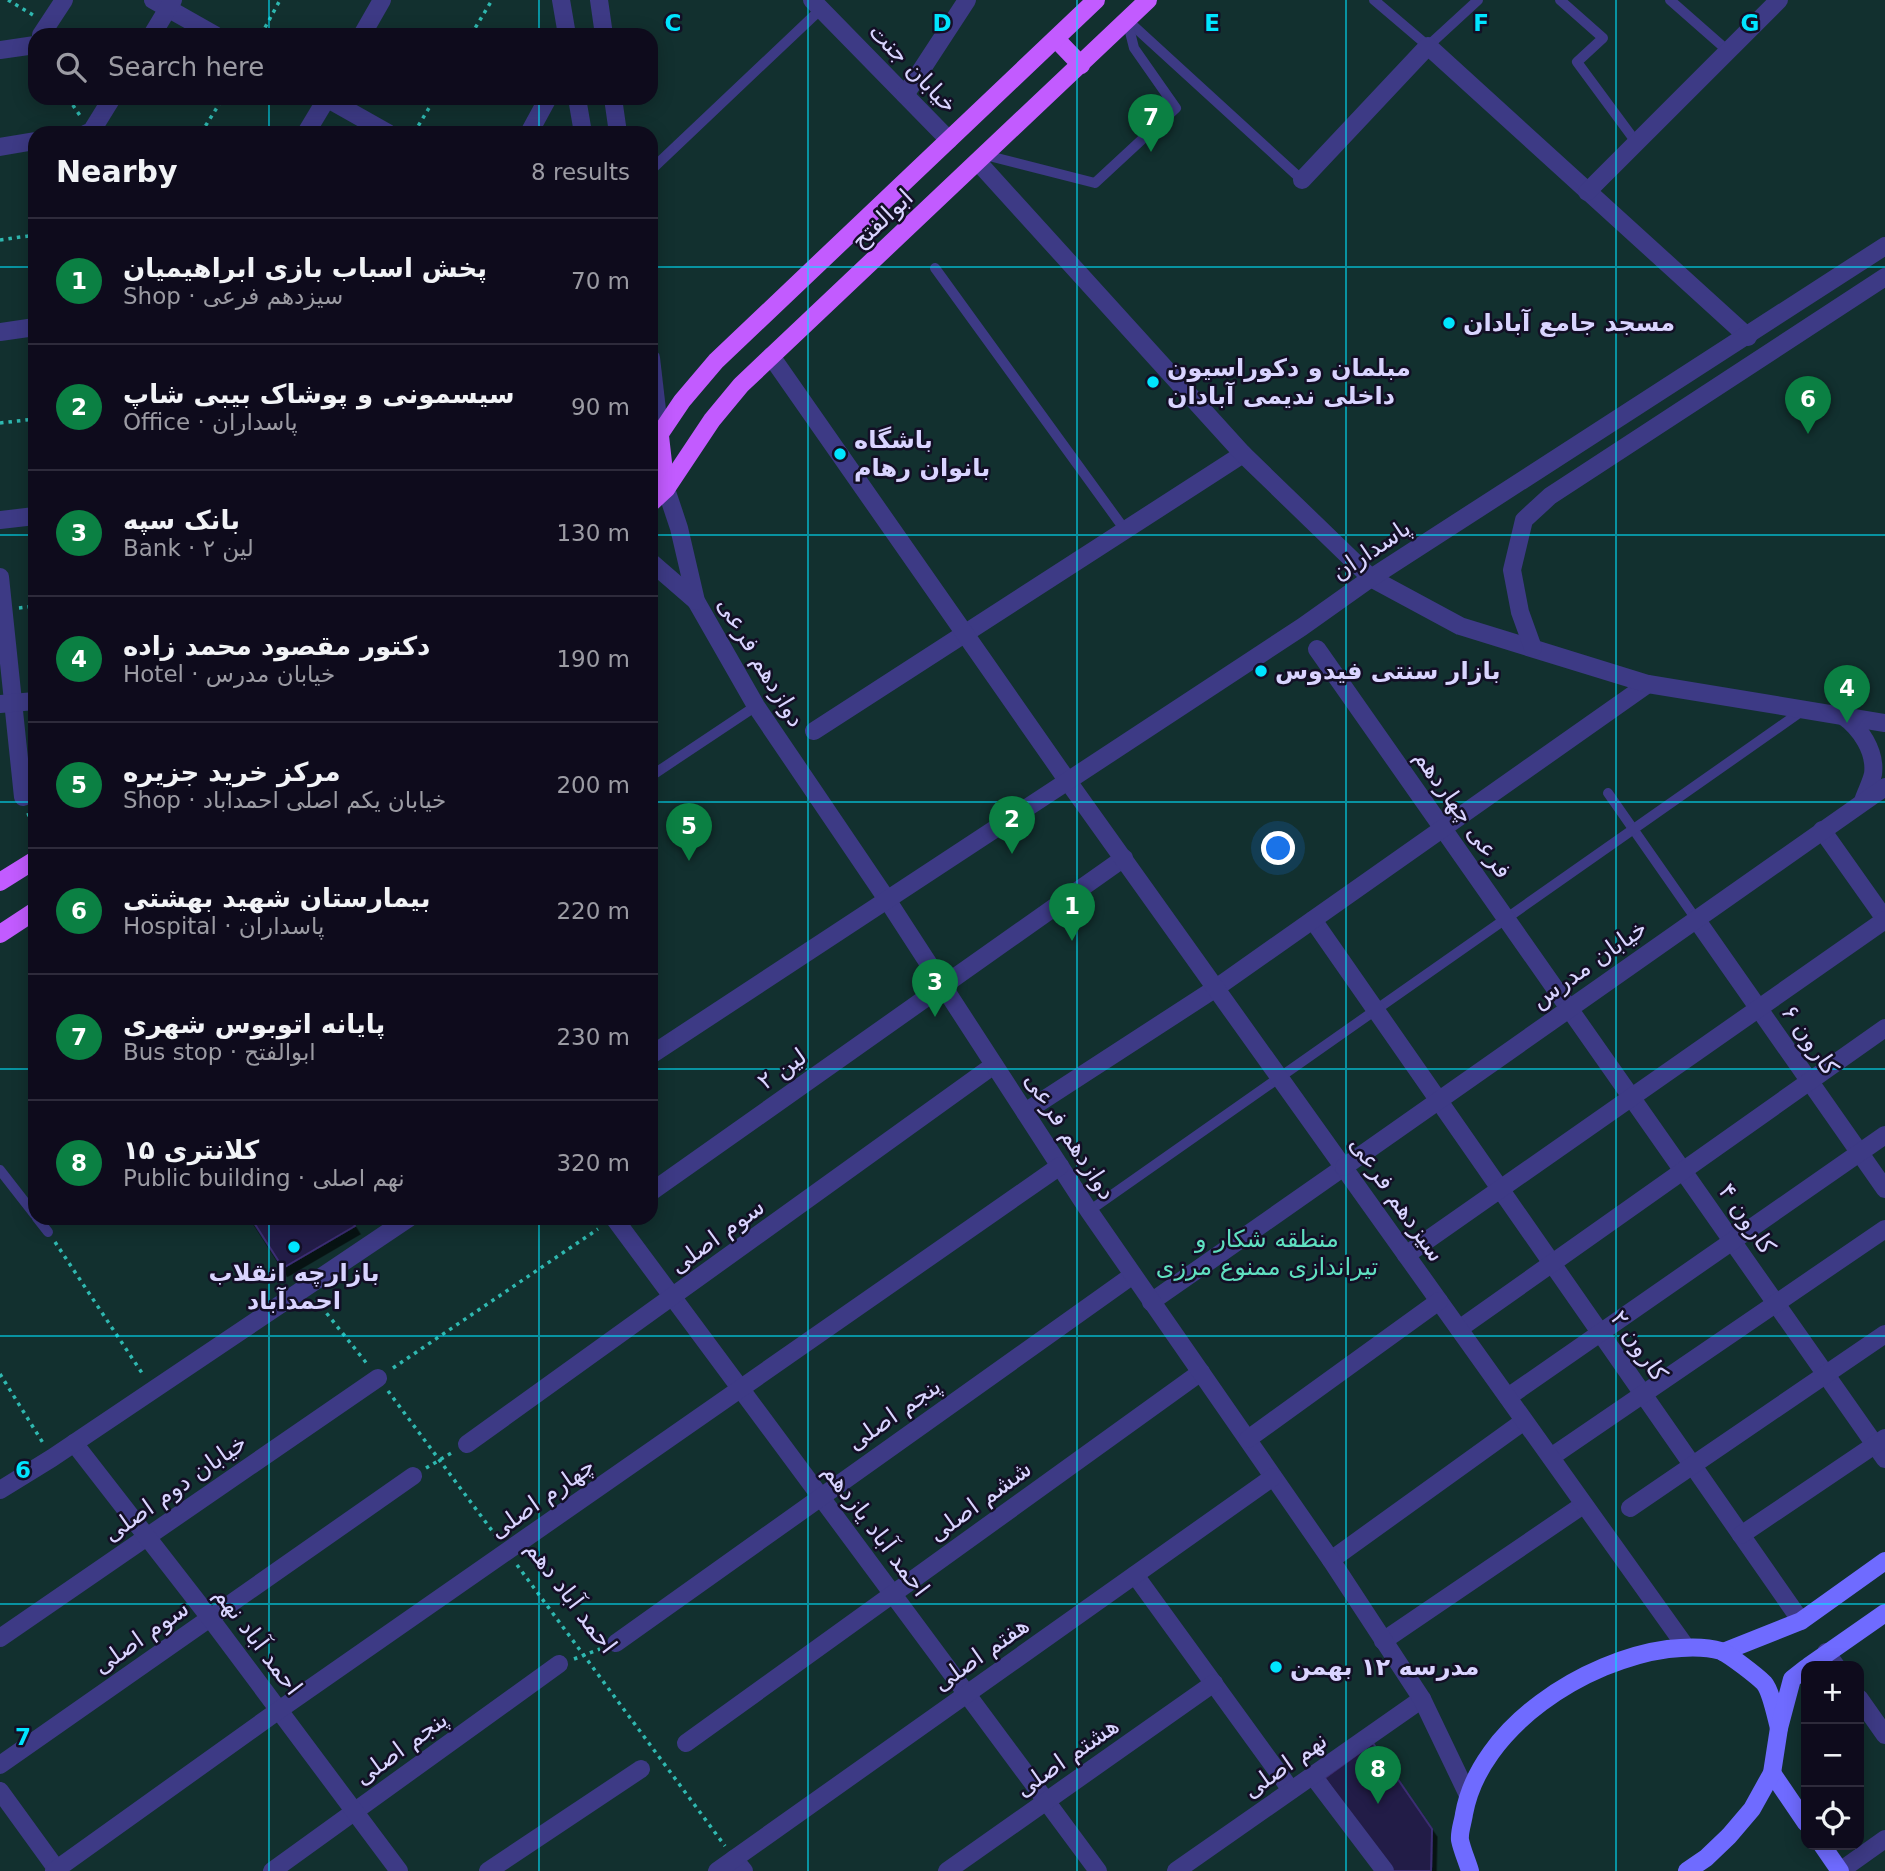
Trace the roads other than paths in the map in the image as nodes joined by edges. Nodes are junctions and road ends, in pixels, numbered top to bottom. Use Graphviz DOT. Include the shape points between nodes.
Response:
graph roads {
  1 [pos="64,0"];
  2 [pos="382,0"];
  3 [pos="561,0"];
  4 [pos="599,0"];
  5 [pos="967,0"];
  6 [pos="1096,0"];
  7 [pos="1148,0"];
  8 [pos="1374,0"];
  9 [pos="1478,0"];
  10 [pos="1560,0"];
  11 [pos="1671,0"];
  12 [pos="1779,0"];
  13 [pos="165,3"];
  14 [pos="820,3"];
  15 [pos="1127,20"];
  16 [pos="46,28"];
  17 [pos="155,28"];
  18 [pos="204,28"];
  19 [pos="366,28"];
  20 [pos="566,28"];
  21 [pos="603,28"];
  22 [pos="1056,39"];
  23 [pos="28,46"];
  24 [pos="1428,46"];
  25 [pos="0,50"];
  26 [pos="1727,51"];
  27 [pos="1081,65"];
  28 [pos="905,95"];
  29 [pos="108,105"];
  30 [pos="322,105"];
  31 [pos="338,105"];
  32 [pos="544,105"];
  33 [pos="578,105"];
  34 [pos="614,105"];
  35 [pos="94,126"];
  36 [pos="310,126"];
  37 [pos="376,126"];
  38 [pos="533,126"];
  39 [pos="582,126"];
  40 [pos="617,126"];
  41 [pos="949,140"];
  42 [pos="28,142"];
  43 [pos="1636,142"];
  44 [pos="0,147"];
  45 [pos="982,158"];
  46 [pos="658,163"];
  47 [pos="1302,180"];
  48 [pos="1587,192"];
  49 [pos="1885,247"];
  50 [pos="935,268"];
  51 [pos="1885,276"];
  52 [pos="28,328"];
  53 [pos="0,332"];
  54 [pos="1748,337"];
  55 [pos="771,356"];
  56 [pos="658,437"];
  57 [pos="1243,454"];
  58 [pos="658,455"];
  59 [pos="666,489"];
  60 [pos="658,496"];
  61 [pos="28,517"];
  62 [pos="0,520"];
  63 [pos="1125,530"];
  64 [pos="658,568"];
  65 [pos="0,577"];
  66 [pos="1371,578"];
  67 [pos="696,601"];
  68 [pos="964,633"];
  69 [pos="1533,648"];
  70 [pos="1317,649"];
  71 [pos="1648,684"];
  72 [pos="28,702"];
  73 [pos="7,703"];
  74 [pos="756,706"];
  75 [pos="1804,709"];
  76 [pos="1843,716"];
  77 [pos="1885,723"];
  78 [pos="814,731"];
  79 [pos="658,771"];
  80 [pos="1068,780"];
  81 [pos="1885,787"];
  82 [pos="1608,793"];
  83 [pos="23,797"];
  84 [pos="1863,801"];
  85 [pos="1443,829"];
  86 [pos="1633,829"];
  87 [pos="1822,830"];
  88 [pos="1124,858"];
  89 [pos="28,864"];
  90 [pos="0,882"];
  91 [pos="886,898"];
  92 [pos="28,916"];
  93 [pos="1506,919"];
  94 [pos="1696,919"];
  95 [pos="1313,920"];
  96 [pos="1885,920"];
  97 [pos="0,934"];
  98 [pos="942,985"];
  99 [pos="1216,988"];
  100 [pos="1568,1008"];
  101 [pos="1758,1008"];
  102 [pos="1377,1009"];
  103 [pos="1885,1028"];
  104 [pos="658,1050"];
  105 [pos="994,1065"];
  106 [pos="1280,1077"];
  107 [pos="1810,1082"];
  108 [pos="1631,1097"];
  109 [pos="1437,1100"];
  110 [pos="1025,1112"];
  111 [pos="1885,1135"];
  112 [pos="1859,1153"];
  113 [pos="1060,1166"];
  114 [pos="1343,1167"];
  115 [pos="0,1170"];
  116 [pos="1683,1171"];
  117 [pos="658,1187"];
  118 [pos="1499,1189"];
  119 [pos="1885,1189"];
  120 [pos="28,1207"];
  121 [pos="1089,1211"];
  122 [pos="42,1225"];
  123 [pos="399,1225"];
  124 [pos="620,1225"];
  125 [pos="1885,1229"];
  126 [pos="48,1232"];
  127 [pos="1732,1241"];
  128 [pos="1406,1255"];
  129 [pos="1552,1264"];
  130 [pos="1133,1275"];
  131 [pos="673,1297"];
  132 [pos="1439,1301"];
  133 [pos="1151,1302"];
  134 [pos="1776,1304"];
  135 [pos="1459,1329"];
  136 [pos="1600,1333"];
  137 [pos="1885,1334"];
  138 [pos="1201,1372"];
  139 [pos="1826,1374"];
  140 [pos="378,1378"];
  141 [pos="741,1389"];
  142 [pos="1643,1394"];
  143 [pos="1508,1397"];
  144 [pos="1524,1421"];
  145 [pos="1248,1439"];
  146 [pos="74,1443"];
  147 [pos="467,1444"];
  148 [pos="1882,1447"];
  149 [pos="1551,1457"];
  150 [pos="1693,1466"];
  151 [pos="413,1476"];
  152 [pos="1273,1477"];
  153 [pos="0,1490"];
  154 [pos="820,1497"];
  155 [pos="1583,1505"];
  156 [pos="1630,1508"];
  157 [pos="1741,1535"];
  158 [pos="148,1537"];
  159 [pos="1331,1560"];
  160 [pos="1885,1561"];
  161 [pos="1135,1574"];
  162 [pos="893,1594"];
  163 [pos="1885,1613"];
  164 [pos="211,1618"];
  165 [pos="1801,1621"];
  166 [pos="0,1639"];
  167 [pos="1383,1641"];
  168 [pos="616,1643"];
  169 [pos="1686,1647"];
  170 [pos="1723,1652"];
  171 [pos="1831,1659"];
  172 [pos="559,1664"];
  173 [pos="1801,1672"];
  174 [pos="1214,1683"];
  175 [pos="967,1694"];
  176 [pos="1422,1699"];
  177 [pos="1864,1705"];
  178 [pos="279,1710"];
  179 [pos="1779,1728"];
  180 [pos="1884,1731"];
  181 [pos="686,1743"];
  182 [pos="0,1765"];
  183 [pos="641,1769"];
  184 [pos="1772,1773"];
  185 [pos="1313,1776"];
  186 [pos="1292,1790"];
  187 [pos="0,1791"];
  188 [pos="1468,1794"];
  189 [pos="1046,1801"];
  190 [pos="354,1812"];
  191 [pos="1801,1816"];
  192 [pos="1885,1839"];
  193 [pos="1825,1850"];
  194 [pos="739,1865"];
  195 [pos="56,1870"];
  196 [pos="272,1871"];
  197 [pos="398,1871"];
  198 [pos="488,1871"];
  199 [pos="717,1871"];
  200 [pos="947,1871"];
  201 [pos="1098,1871"];
  202 [pos="1176,1871"];
  203 [pos="1385,1871"];
  204 [pos="1470,1871"];
  205 [pos="1687,1871"];
  206 [pos="1840,1871"];
  1 -- 16 [label="street"];
  2 -- 19 [label="street"];
  3 -- 20 [label="street"];
  4 -- 21 [label="street"];
  5 -- 28 [label="street"];
  6 -- 22 [label="main road, ابوالفتح"];
  7 -- 15 [label="main road, ابوالفتح"];
  8 -- 24 [label="lane"];
  9 -- 24 [label="lane"];
  10 -- 43 [label="lane" via="1603,38 1577,62"];
  11 -- 26 [label="lane"];
  12 -- 26 [label="street"];
  13 -- 17 [label="street"];
  13 -- 18 [label="street"];
  14 -- 28 [label="street, خیابان جنت"];
  14 -- 46 [label="lane"];
  15 -- 27 [label="main road, ابوالفتح"];
  15 -- 45 [label="lane" via="1134,47 1176,108 1095,183"];
  15 -- 47 [label="lane"];
  22 -- 27 [label="main road"];
  22 -- 41 [label="main road, ابوالفتح"];
  23 -- 25 [label="street"];
  24 -- 47 [label="street"];
  24 -- 48 [label="street"];
  26 -- 43 [label="street"];
  27 -- 45 [label="main road, ابوالفتح"];
  28 -- 41 [label="street, خیابان جنت"];
  29 -- 35 [label="street"];
  30 -- 36 [label="street"];
  31 -- 37 [label="street"];
  32 -- 38 [label="street"];
  33 -- 39 [label="street"];
  34 -- 40 [label="street"];
  41 -- 56 [label="main road, ابوالفتح" via="716,361"];
  42 -- 44 [label="street"];
  43 -- 48 [label="street"];
  45 -- 55 [label="main road, ابوالفتح"];
  45 -- 57 [label="street"];
  48 -- 54 [label="street"];
  49 -- 54 [label="street, پاسداران"];
  50 -- 63 [label="lane"];
  51 -- 69 [label="street" via="1550,496 1524,520 1512,570"];
  52 -- 53 [label="street"];
  54 -- 66 [label="street, پاسداران"];
  55 -- 59 [label="main road, ابوالفتح" via="712,420"];
  55 -- 68 [label="street, سیزدهم فرعی"];
  57 -- 63 [label="street"];
  57 -- 66 [label="street"];
  58 -- 59 [label="main road"];
  59 -- 60 [label="main road, ابوالفتح"];
  59 -- 67 [label="street, دوازدهم فرعی"];
  61 -- 62 [label="street"];
  63 -- 68 [label="street"];
  64 -- 67 [label="street"];
  65 -- 73 [label="street"];
  66 -- 69 [label="street" via="1460,626"];
  66 -- 80 [label="street, پاسداران"];
  67 -- 74 [label="street, دوازدهم فرعی"];
  68 -- 78 [label="street"];
  68 -- 80 [label="street, سیزدهم فرعی"];
  69 -- 71 [label="street"];
  70 -- 85 [label="street, فرعی چهاردهم"];
  71 -- 75 [label="street"];
  71 -- 85 [label="street"];
  72 -- 73 [label="street"];
  73 -- 83 [label="street"];
  74 -- 79 [label="lane"];
  74 -- 91 [label="street, دوازدهم فرعی"];
  75 -- 76 [label="street"];
  75 -- 86 [label="lane"];
  76 -- 77 [label="street"];
  76 -- 84 [label="street" via="1862,733 1871,756 1873,774"];
  80 -- 88 [label="street, سیزدهم فرعی"];
  80 -- 91 [label="street, پاسداران"];
  81 -- 84 [label="street, خیابان مدرس"];
  82 -- 86 [label="lane"];
  84 -- 87 [label="street, خیابان مدرس"];
  85 -- 93 [label="street, فرعی چهاردهم"];
  85 -- 95 [label="street"];
  86 -- 93 [label="lane"];
  86 -- 94 [label="lane"];
  87 -- 94 [label="street, خیابان مدرس"];
  87 -- 96 [label="street"];
  88 -- 98 [label="street, لین ۲"];
  88 -- 99 [label="street, سیزدهم فرعی"];
  89 -- 90 [label="main road"];
  91 -- 98 [label="street, دوازدهم فرعی"];
  91 -- 104 [label="street, پاسداران"];
  92 -- 97 [label="main road"];
  93 -- 100 [label="street, فرعی چهاردهم"];
  93 -- 102 [label="lane"];
  94 -- 100 [label="street, خیابان مدرس"];
  94 -- 101 [label="street, کارون ۶"];
  95 -- 99 [label="street"];
  95 -- 102 [label="street, کارون ۲"];
  96 -- 101 [label="street"];
  98 -- 105 [label="street, دوازدهم فرعی"];
  98 -- 117 [label="street, لین ۲"];
  99 -- 106 [label="street, سیزدهم فرعی"];
  99 -- 110 [label="street"];
  100 -- 108 [label="street, کارون ۴"];
  100 -- 109 [label="street, خیابان مدرس"];
  101 -- 107 [label="street, کارون ۶"];
  101 -- 108 [label="street"];
  102 -- 106 [label="lane"];
  102 -- 109 [label="street, کارون ۲"];
  103 -- 107 [label="street"];
  105 -- 110 [label="street, دوازدهم فرعی"];
  105 -- 131 [label="street, سوم اصلی"];
  106 -- 114 [label="street, سیزدهم فرعی"];
  106 -- 121 [label="lane"];
  107 -- 112 [label="street, کارون ۶"];
  107 -- 116 [label="street"];
  108 -- 116 [label="street, کارون ۴"];
  108 -- 118 [label="street"];
  109 -- 114 [label="street, خیابان مدرس"];
  109 -- 118 [label="street, کارون ۲"];
  110 -- 113 [label="street, دوازدهم فرعی"];
  111 -- 112 [label="street"];
  112 -- 119 [label="street, کارون ۶"];
  112 -- 127 [label="street"];
  113 -- 121 [label="street, دوازدهم فرعی"];
  113 -- 141 [label="street, چهارم اصلی"];
  114 -- 128 [label="street, سیزدهم فرعی"];
  114 -- 133 [label="street, خیابان مدرس"];
  115 -- 120 [label="lane"];
  116 -- 127 [label="street, کارون ۴"];
  116 -- 129 [label="street"];
  118 -- 128 [label="street"];
  118 -- 129 [label="street, کارون ۲"];
  121 -- 130 [label="street, دوازدهم فرعی"];
  122 -- 126 [label="lane"];
  123 -- 146 [label="street"];
  124 -- 131 [label="street, احمد آباد یازدهم"];
  125 -- 134 [label="street"];
  127 -- 134 [label="street, کارون ۴"];
  127 -- 136 [label="street"];
  128 -- 132 [label="street, سیزدهم فرعی"];
  129 -- 135 [label="street"];
  129 -- 136 [label="street, کارون ۲"];
  130 -- 133 [label="street, دوازدهم فرعی"];
  130 -- 154 [label="street, پنجم اصلی"];
  131 -- 141 [label="street, احمد آباد یازدهم"];
  131 -- 147 [label="street, سوم اصلی"];
  132 -- 135 [label="street, سیزدهم فرعی"];
  132 -- 145 [label="street"];
  133 -- 138 [label="street, دوازدهم فرعی"];
  134 -- 139 [label="street, کارون ۴"];
  134 -- 142 [label="street"];
  135 -- 143 [label="street, سیزدهم فرعی"];
  136 -- 142 [label="street, کارون ۲"];
  136 -- 143 [label="street"];
  137 -- 139 [label="street"];
  138 -- 145 [label="street, دوازدهم فرعی"];
  138 -- 162 [label="street, ششم اصلی"];
  139 -- 148 [label="street, کارون ۴"];
  139 -- 150 [label="street"];
  140 -- 158 [label="street, خیابان دوم اصلی"];
  141 -- 154 [label="street, احمد آباد یازدهم"];
  141 -- 178 [label="street, چهارم اصلی"];
  142 -- 149 [label="street"];
  142 -- 150 [label="street, کارون ۲"];
  143 -- 144 [label="street, سیزدهم فرعی"];
  144 -- 149 [label="street, سیزدهم فرعی"];
  144 -- 159 [label="street"];
  145 -- 152 [label="street, دوازدهم فرعی"];
  146 -- 153 [label="street"];
  146 -- 158 [label="street, احمد آباد نهم"];
  148 -- 157 [label="street"];
  149 -- 155 [label="street, سیزدهم فرعی"];
  150 -- 156 [label="street"];
  150 -- 157 [label="street, کارون ۲"];
  151 -- 164 [label="street, سوم اصلی"];
  152 -- 159 [label="street, دوازدهم فرعی"];
  152 -- 161 [label="street, هفتم اصلی"];
  154 -- 162 [label="street, احمد آباد یازدهم"];
  154 -- 168 [label="street, پنجم اصلی"];
  155 -- 167 [label="street"];
  155 -- 169 [label="street, سیزدهم فرعی"];
  157 -- 165 [label="street, کارون ۲"];
  158 -- 164 [label="street, احمد آباد نهم"];
  158 -- 166 [label="street, خیابان دوم اصلی"];
  159 -- 167 [label="street, دوازدهم فرعی"];
  160 -- 165 [label="main road"];
  161 -- 174 [label="street"];
  161 -- 175 [label="street, هفتم اصلی"];
  162 -- 175 [label="street, احمد آباد یازدهم"];
  162 -- 181 [label="street, ششم اصلی"];
  163 -- 171 [label="main road"];
  164 -- 178 [label="street, احمد آباد نهم"];
  164 -- 182 [label="street, سوم اصلی"];
  165 -- 170 [label="main road"];
  167 -- 176 [label="street, دوازدهم فرعی"];
  169 -- 170 [label="main road"];
  169 -- 188 [label="main road" via="1645,1652 1611,1663 1533,1709 1488,1758"];
  170 -- 179 [label="main road" via="1766,1685"];
  172 -- 190 [label="street, پنجم اصلی"];
  173 -- 179 [label="main road" via="1792,1679"];
  174 -- 186 [label="street"];
  174 -- 189 [label="street, هشتم اصلی"];
  175 -- 189 [label="street, احمد آباد یازدهم"];
  175 -- 194 [label="street, هفتم اصلی"];
  176 -- 185 [label="street, نهم اصلی"];
  176 -- 188 [label="street, دوازدهم فرعی"];
  177 -- 180 [label="street"];
  178 -- 190 [label="street, احمد آباد نهم"];
  178 -- 195 [label="street, چهارم اصلی"];
  179 -- 184 [label="main road"];
  183 -- 198 [label="street"];
  184 -- 191 [label="main road"];
  184 -- 205 [label="main road" via="1752,1809 1729,1836"];
  185 -- 186 [label="street, نهم اصلی"];
  185 -- 203 [label="street"];
  186 -- 202 [label="street, نهم اصلی"];
  187 -- 195 [label="street"];
  188 -- 204 [label="main road" via="1460,1839"];
  189 -- 200 [label="street, هشتم اصلی"];
  189 -- 201 [label="street, احمد آباد یازدهم"];
  190 -- 196 [label="street, پنجم اصلی"];
  190 -- 197 [label="street, احمد آباد نهم"];
  192 -- 206 [label="street"];
  193 -- 206 [label="main road"];
  194 -- 199 [label="street, هفتم اصلی"];
}
